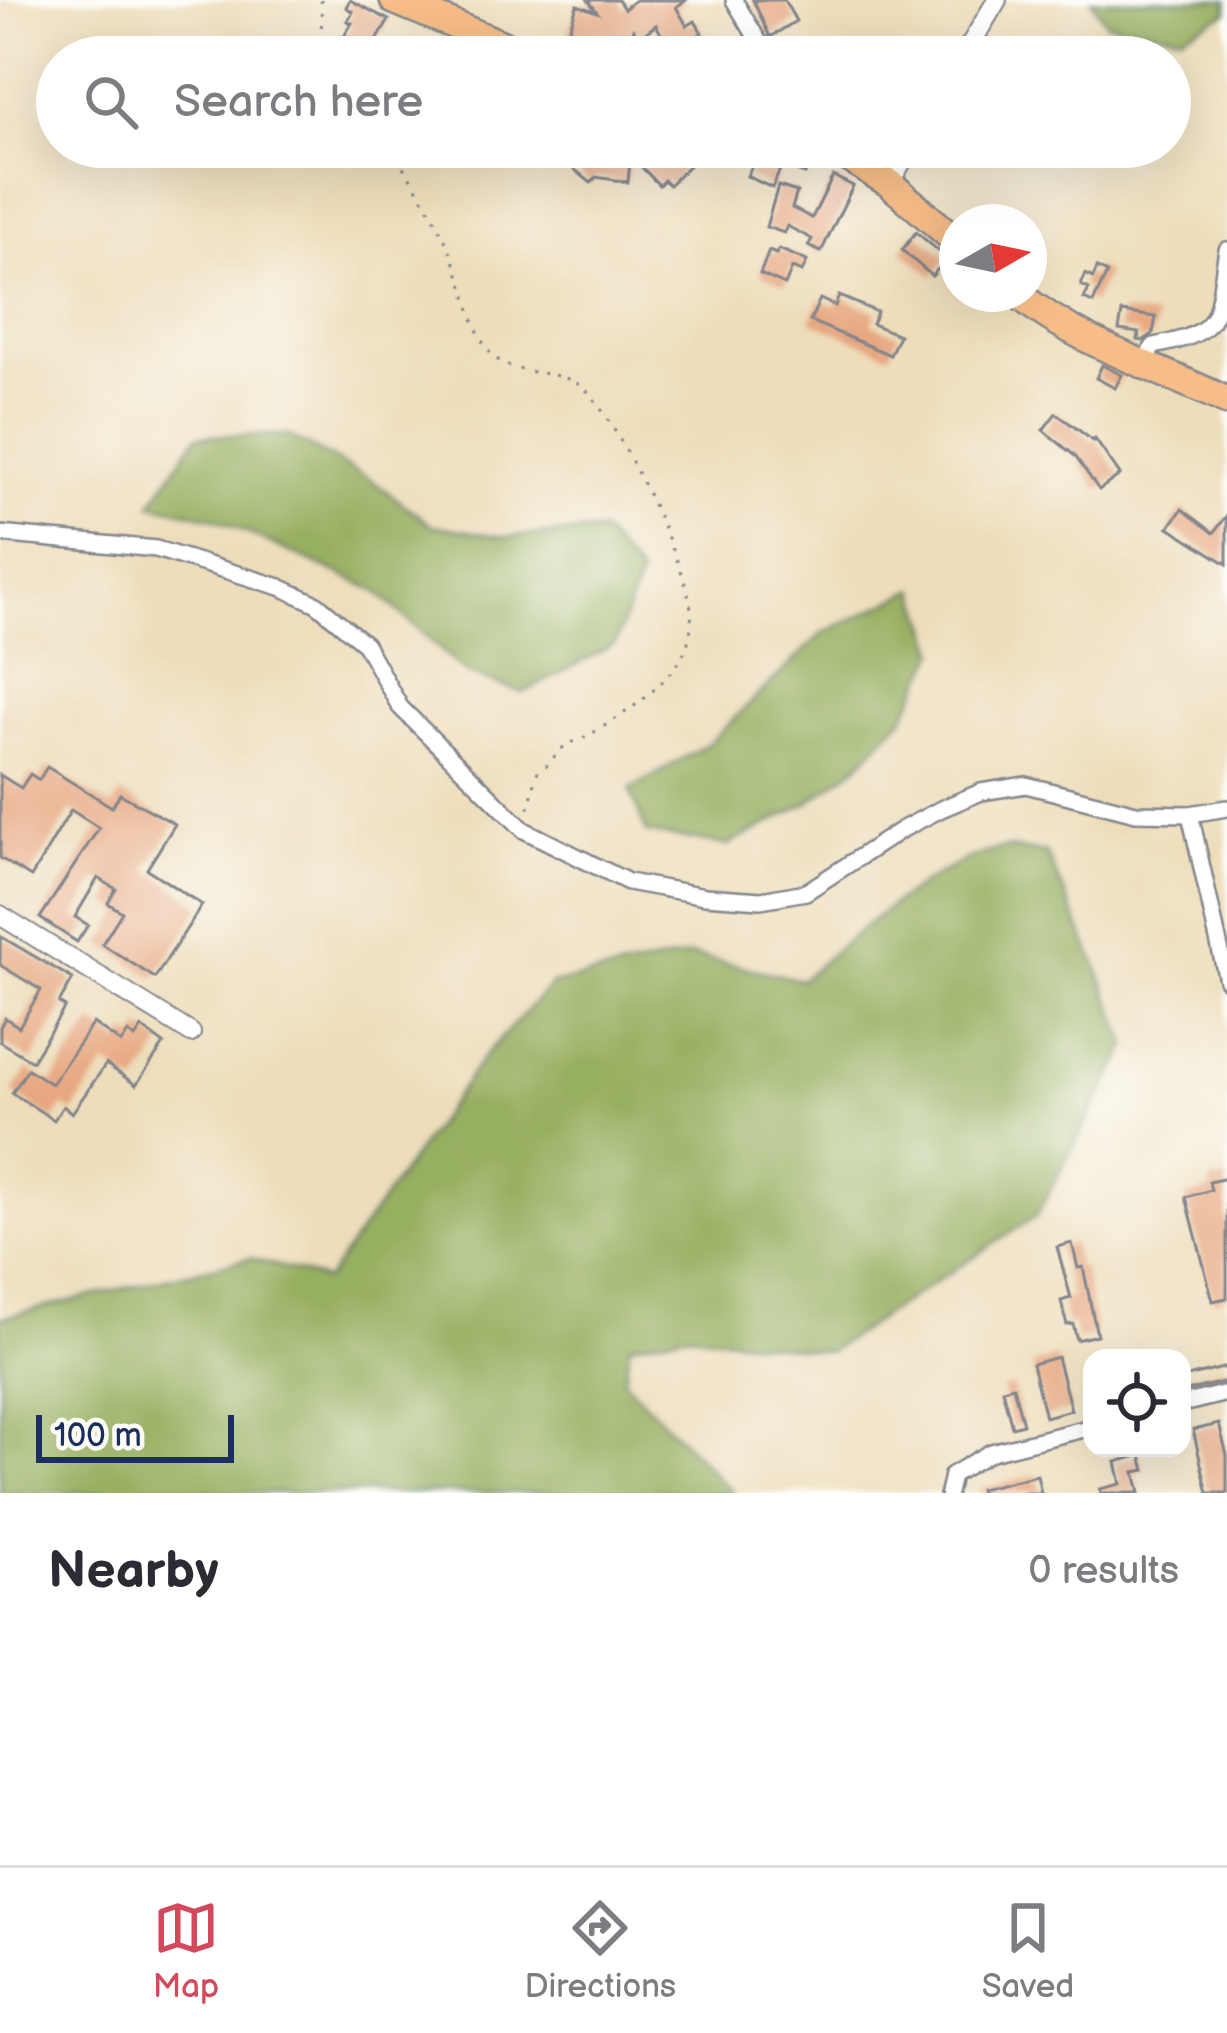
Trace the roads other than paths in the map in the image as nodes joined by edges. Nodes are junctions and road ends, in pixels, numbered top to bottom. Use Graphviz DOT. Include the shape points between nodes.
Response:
graph roads {
  1 [pos="394,0"];
  2 [pos="734,0"];
  3 [pos="997,0"];
  4 [pos="481,36"];
  5 [pos="755,36"];
  6 [pos="976,36"];
  7 [pos="865,168"];
  8 [pos="898,168"];
  9 [pos="889,183"];
  10 [pos="939,226"];
  11 [pos="1227,250"];
  12 [pos="1047,311"];
  13 [pos="1140,366"];
  14 [pos="1227,401"];
  15 [pos="0,534"];
  16 [pos="1227,808"];
  17 [pos="1190,814"];
  18 [pos="0,915"];
  19 [pos="1227,980"];
  20 [pos="191,1033"];
  21 [pos="1227,1393"];
  22 [pos="1191,1402"];
  23 [pos="1083,1428"];
  24 [pos="947,1493"];
  1 -- 4 [label="highway"];
  2 -- 5 [label="street"];
  3 -- 6 [label="street"];
  7 -- 9 [label="highway"];
  8 -- 9 [label="street"];
  9 -- 10 [label="highway"];
  11 -- 13 [label="street" via="1213,324 1190,340 1154,346"];
  12 -- 13 [label="highway"];
  13 -- 14 [label="highway"];
  15 -- 17 [label="street" via="157,550 317,604 365,644 400,706 524,830 628,882 761,900 806,892 901,830 981,792 1026,785 1136,813"];
  16 -- 17 [label="street"];
  17 -- 19 [label="street"];
  18 -- 20 [label="street"];
  21 -- 22 [label="street"];
  23 -- 24 [label="street" via="991,1452 952,1475"];
}
